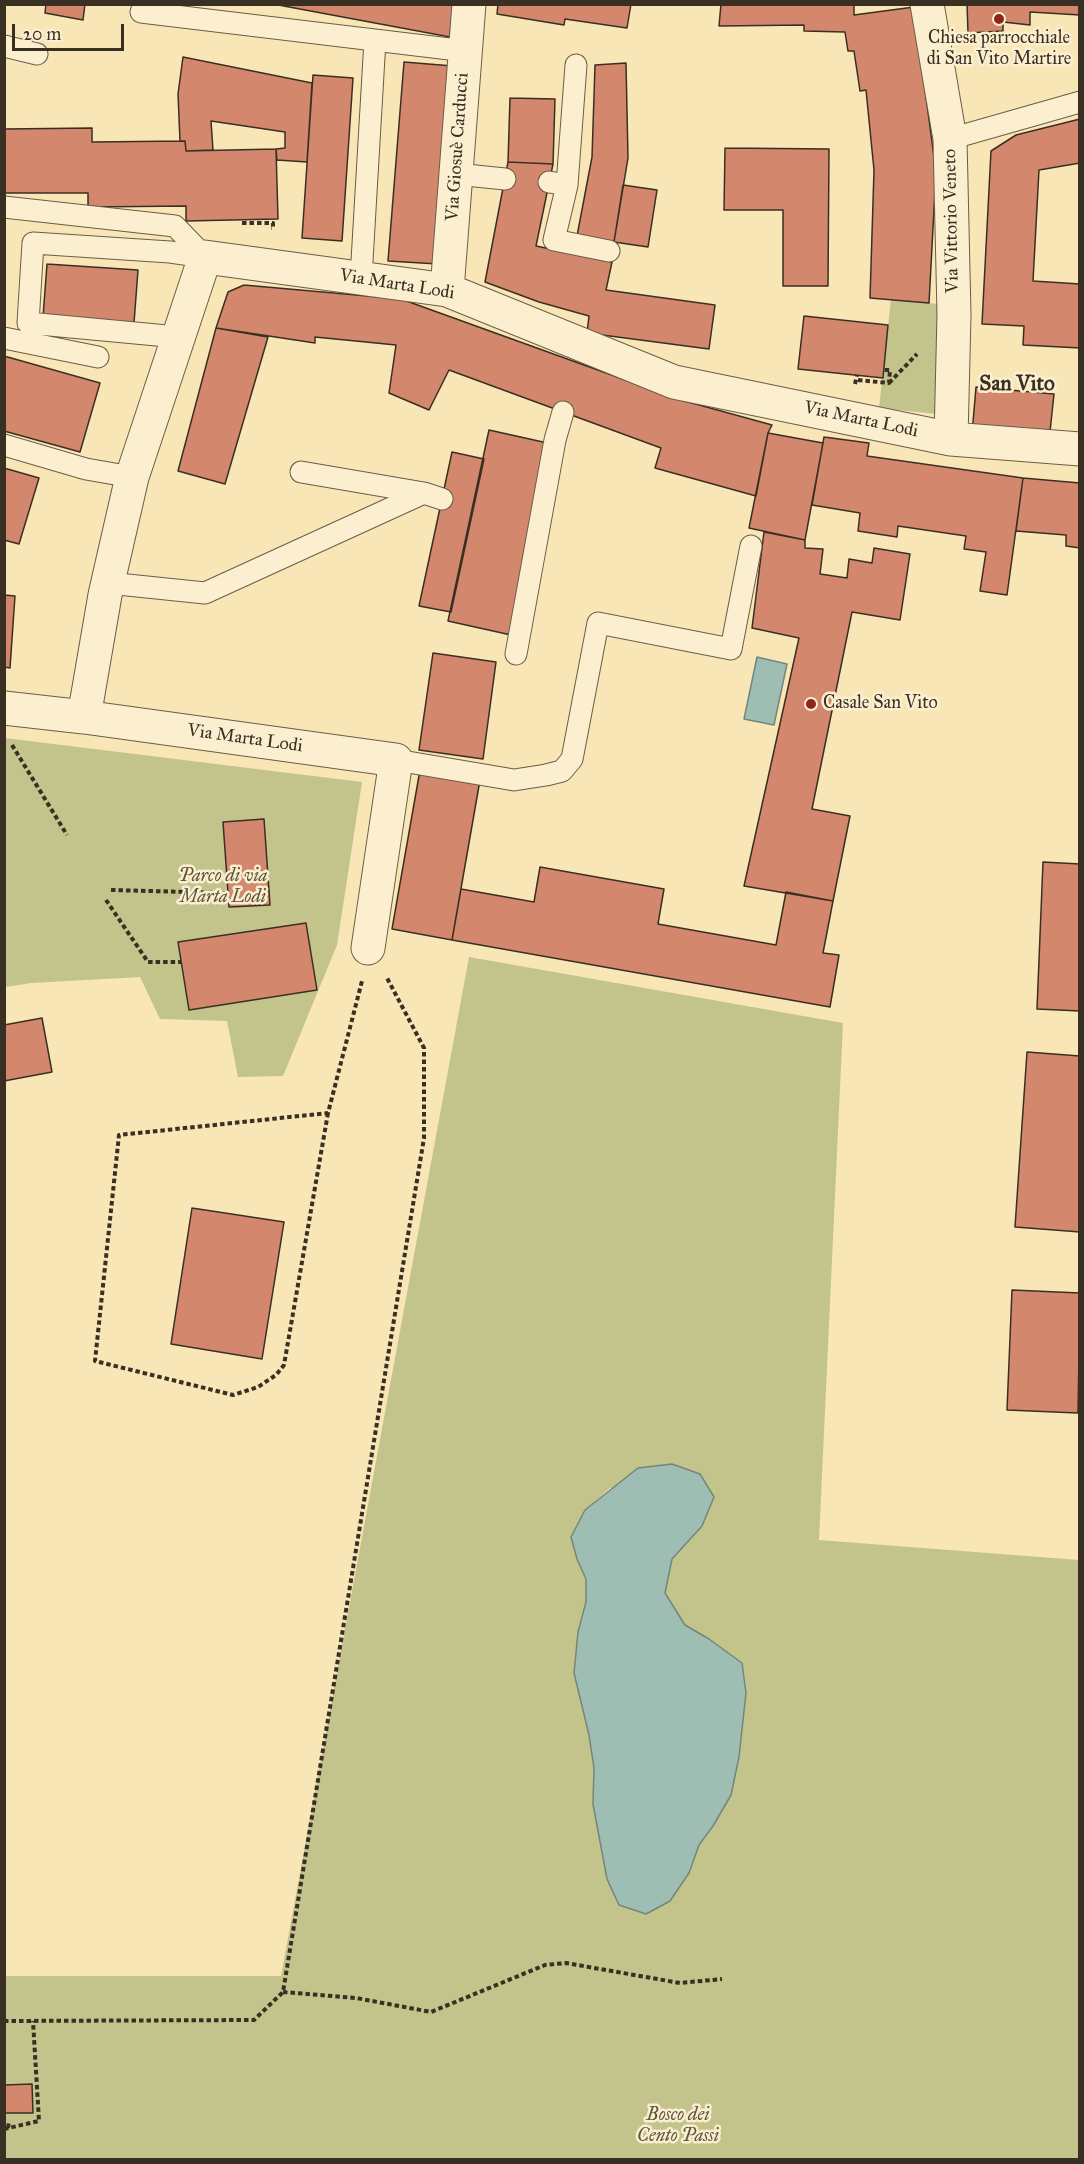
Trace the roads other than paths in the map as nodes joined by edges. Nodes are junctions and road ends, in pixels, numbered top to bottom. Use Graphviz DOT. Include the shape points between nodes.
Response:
graph roads {
  1 [pos="469,4"];
  2 [pos="927,4"];
  3 [pos="141,12"];
  4 [pos="375,40"];
  5 [pos="4,46"];
  6 [pos="466,51"];
  7 [pos="37,54"];
  8 [pos="576,64"];
  9 [pos="1080,102"];
  10 [pos="950,139"];
  11 [pos="456,174"];
  12 [pos="505,178"];
  13 [pos="4,207"];
  14 [pos="609,251"];
  15 [pos="205,257"];
  16 [pos="361,278"];
  17 [pos="447,290"];
  18 [pos="178,337"];
  19 [pos="4,338"];
  20 [pos="98,357"];
  21 [pos="563,412"];
  22 [pos="951,439"];
  23 [pos="4,445"];
  24 [pos="1080,449"];
  25 [pos="302,472"];
  26 [pos="132,477"];
  27 [pos="751,546"];
  28 [pos="108,583"];
  29 [pos="516,654"];
  30 [pos="84,717"];
  31 [pos="6,723"];
  32 [pos="396,760"];
  33 [pos="368,948"];
  1 -- 6 [label="street, Via Giosuè Carducci"];
  2 -- 10 [label="street, Via Vittorio Veneto"];
  3 -- 4 [label="lane"];
  4 -- 6 [label="lane"];
  4 -- 16 [label="lane"];
  5 -- 7 [label="lane"];
  6 -- 11 [label="street, Via Giosuè Carducci"];
  8 -- 14 [label="lane" via="554,240"];
  9 -- 10 [label="lane"];
  10 -- 22 [label="street, Via Vittorio Veneto" via="954,315"];
  11 -- 12 [label="lane"];
  11 -- 17 [label="street, Via Giosuè Carducci"];
  13 -- 15 [label="lane" via="175,226"];
  15 -- 16 [label="street, Via Marta Lodi"];
  15 -- 18 [label="street"];
  15 -- 18 [label="lane" via="33,243 28,323"];
  16 -- 17 [label="street, Via Marta Lodi"];
  17 -- 22 [label="street, Via Marta Lodi" via="582,354 674,382"];
  18 -- 26 [label="street"];
  19 -- 20 [label="lane"];
  21 -- 29 [label="lane"];
  22 -- 24 [label="street, Via Marta Lodi"];
  23 -- 26 [label="lane" via="86,470"];
  25 -- 28 [label="lane" via="433,496 205,593"];
  26 -- 28 [label="street"];
  27 -- 32 [label="lane" via="731,650 598,623 572,759 562,771 514,780"];
  28 -- 30 [label="street"];
  30 -- 31 [label="street, Via Marta Lodi"];
  30 -- 32 [label="street, Via Marta Lodi"];
  32 -- 33 [label="street"];
}
